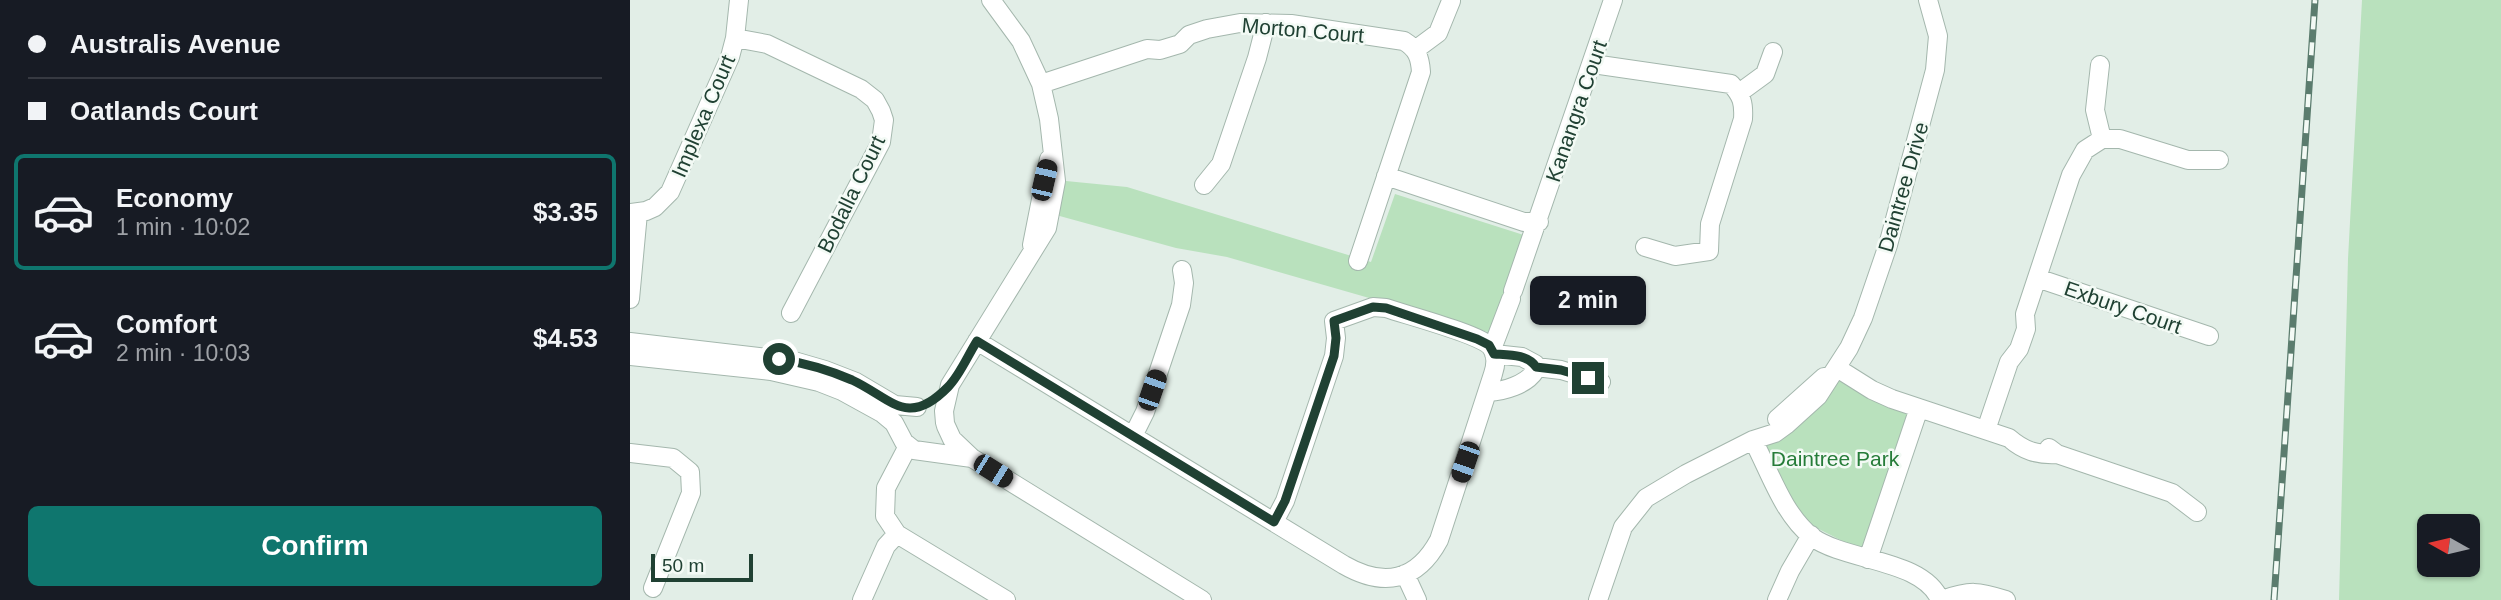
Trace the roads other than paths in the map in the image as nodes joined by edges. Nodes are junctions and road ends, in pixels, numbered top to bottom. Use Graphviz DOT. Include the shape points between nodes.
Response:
graph roads {
  1 [pos="739,0"];
  2 [pos="991,0"];
  3 [pos="1613,0"];
  4 [pos="1928,0"];
  5 [pos="1451,1"];
  6 [pos="1266,23"];
  7 [pos="735,38"];
  8 [pos="1415,50"];
  9 [pos="1773,52"];
  10 [pos="1592,64"];
  11 [pos="2100,65"];
  12 [pos="1041,84"];
  13 [pos="1739,93"];
  14 [pos="2102,139"];
  15 [pos="2219,160"];
  16 [pos="1386,176"];
  17 [pos="1204,185"];
  18 [pos="634,213"];
  19 [pos="1539,222"];
  20 [pos="1645,247"];
  21 [pos="1358,261"];
  22 [pos="1182,270"];
  23 [pos="2037,278"];
  24 [pos="630,299"];
  25 [pos="791,313"];
  26 [pos="2209,336"];
  27 [pos="977,341"];
  28 [pos="630,342"];
  29 [pos="1493,351"];
  30 [pos="630,356"];
  31 [pos="1536,367"];
  32 [pos="1837,368"];
  33 [pos="1601,383"];
  34 [pos="950,386"];
  35 [pos="1488,392"];
  36 [pos="918,407"];
  37 [pos="1919,408"];
  38 [pos="945,425"];
  39 [pos="1986,430"];
  40 [pos="1133,436"];
  41 [pos="1754,440"];
  42 [pos="905,441"];
  43 [pos="928,451"];
  44 [pos="630,453"];
  45 [pos="972,458"];
  46 [pos="2197,512"];
  47 [pos="1274,522"];
  48 [pos="897,534"];
  49 [pos="1811,536"];
  50 [pos="1868,559"];
  51 [pos="1405,574"];
  52 [pos="653,588"];
  53 [pos="862,600"];
  54 [pos="1006,600"];
  55 [pos="1202,600"];
  56 [pos="1417,600"];
  57 [pos="1598,600"];
  58 [pos="1777,600"];
  59 [pos="1941,600"];
  60 [pos="2006,600"];
  1 -- 7 [label="street, Implexa Court"];
  2 -- 12 [label="street" via="1021,41"];
  3 -- 10 [label="street, Kanangra Court"];
  4 -- 32 [label="street, Daintree Drive" via="1938,36 1932,83 1880,270 1856,334"];
  5 -- 8 [label="street" via="1438,33"];
  6 -- 8 [label="street, Morton Court" via="1404,41"];
  6 -- 12 [label="street, Morton Court" via="1230,24 1189,35 1180,44 1147,49"];
  6 -- 17 [label="street" via="1221,164"];
  7 -- 18 [label="street, Implexa Court" via="677,179 663,201"];
  7 -- 25 [label="street, Bodalla Court" via="768,44 861,89 875,100 884,120 881,142"];
  8 -- 16 [label="street" via="1421,72"];
  9 -- 13 [label="street" via="1765,74"];
  10 -- 13 [label="street" via="1717,81 1731,84"];
  10 -- 19 [label="street, Kanangra Court"];
  11 -- 14 [label="street" via="2095,110"];
  12 -- 27 [label="street" via="1056,181 1053,204 1046,228"];
  13 -- 20 [label="street" via="1743,118 1710,224 1709,251 1675,256"];
  14 -- 15 [label="street" via="2129,140 2188,160"];
  14 -- 23 [label="street" via="2085,150 2075,165"];
  16 -- 19 [label="street" via="1524,222"];
  16 -- 21 [label="street"];
  18 -- 24 [label="street, Implexa Court"];
  19 -- 29 [label="street, Kanangra Court"];
  22 -- 40 [label="street" via="1181,304"];
  23 -- 26 [label="street, Exbury Court"];
  23 -- 39 [label="street" via="2019,348 2008,362"];
  27 -- 34 [label="street"];
  27 -- 40 [label="street"];
  28 -- 36 [label="street" via="794,361 849,379 895,405"];
  29 -- 31 [label="street" via="1532,361"];
  29 -- 35 [label="street, Kanangra Court" via="1495,366"];
  29 -- 47 [label="street" via="1477,339 1386,308 1373,307 1334,321 1334,356"];
  30 -- 42 [label="street" via="771,371 819,382 882,413"];
  31 -- 33 [label="street"];
  31 -- 35 [label="street" via="1529,378 1503,391"];
  32 -- 37 [label="street" via="1882,395"];
  32 -- 41 [label="street, Daintree Drive" via="1807,408 1775,433"];
  34 -- 36 [label="street"];
  34 -- 38 [label="street"];
  35 -- 51 [label="street, Kanangra Court" via="1439,540 1422,564"];
  36 -- 38 [label="street" via="935,410"];
  36 -- 42 [label="street" via="903,419 900,427"];
  37 -- 39 [label="street"];
  37 -- 50 [label="street"];
  38 -- 43 [label="street" via="941,442"];
  38 -- 45 [label="street"];
  39 -- 46 [label="street" via="2040,455 2057,454 2172,494"];
  40 -- 47 [label="street"];
  41 -- 49 [label="street" via="1790,512"];
  41 -- 57 [label="street, Daintree Drive" via="1656,490 1636,508 1623,527"];
  42 -- 43 [label="street" via="917,451"];
  42 -- 48 [label="street" via="883,506"];
  43 -- 45 [label="street"];
  44 -- 52 [label="street" via="673,457 690,472 692,483"];
  45 -- 55 [label="street"];
  47 -- 51 [label="street" via="1365,576 1385,579"];
  48 -- 53 [label="street" via="886,546"];
  48 -- 54 [label="street"];
  49 -- 50 [label="street"];
  49 -- 58 [label="street"];
  50 -- 59 [label="street" via="1924,580"];
  51 -- 56 [label="street"];
  59 -- 60 [label="street" via="1970,591"];
}
